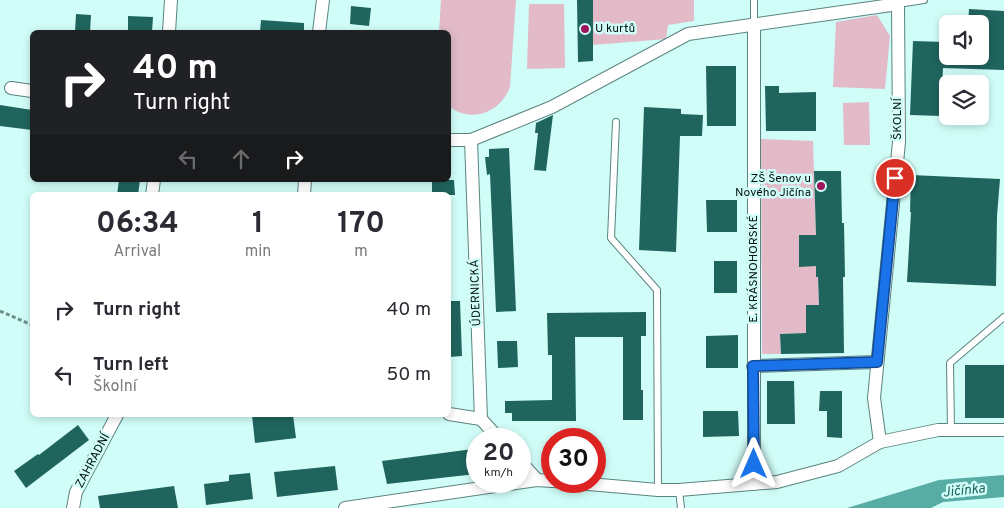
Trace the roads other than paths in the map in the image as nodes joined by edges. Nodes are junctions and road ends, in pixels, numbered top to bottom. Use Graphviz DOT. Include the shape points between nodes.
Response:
graph roads {
  1 [pos="170,0"];
  2 [pos="323,0"];
  3 [pos="754,0"];
  4 [pos="924,0"];
  5 [pos="898,4"];
  6 [pos="864,5"];
  7 [pos="754,24"];
  8 [pos="169,30"];
  9 [pos="319,30"];
  10 [pos="11,88"];
  11 [pos="30,91"];
  12 [pos="616,122"];
  13 [pos="451,140"];
  14 [pos="471,140"];
  15 [pos="1004,317"];
  16 [pos="877,362"];
  17 [pos="753,366"];
  18 [pos="451,414"];
  19 [pos="116,417"];
  20 [pos="481,420"];
  21 [pos="489,428"];
  22 [pos="952,430"];
  23 [pos="1004,430"];
  24 [pos="880,442"];
  25 [pos="531,473"];
  26 [pos="538,480"];
  27 [pos="541,480"];
  28 [pos="754,484"];
  29 [pos="606,486"];
  30 [pos="658,490"];
  31 [pos="679,490"];
  32 [pos="73,508"];
  33 [pos="345,508"];
  34 [pos="681,508"];
  1 -- 8 [label="street"];
  2 -- 9 [label="street"];
  3 -- 7 [label="lane"];
  4 -- 5 [label="lane"];
  5 -- 6 [label="street"];
  5 -- 16 [label="street, ŠKOLNÍ" via="899,142"];
  6 -- 7 [label="street"];
  7 -- 14 [label="street" via="688,34 552,107"];
  7 -- 17 [label="street, E. KRÁSNOHORSKÉ"];
  10 -- 11 [label="street"];
  12 -- 30 [label="lane" via="611,238 657,290"];
  13 -- 14 [label="street"];
  14 -- 20 [label="street, ÚDERNICKÁ"];
  15 -- 22 [label="lane" via="950,363"];
  16 -- 17 [label="street"];
  16 -- 24 [label="street, ŠKOLNÍ" via="874,398"];
  17 -- 28 [label="street, E. KRÁSNOHORSKÉ"];
  18 -- 20 [label="street"];
  19 -- 32 [label="street, ZAHRADNÍ" via="76,492"];
  20 -- 21 [label="street"];
  22 -- 23 [label="street"];
  22 -- 24 [label="street"];
  24 -- 28 [label="street" via="838,466 777,482"];
  25 -- 26 [label="street"];
  26 -- 27 [label="street"];
  26 -- 33 [label="street"];
  28 -- 31 [label="street"];
  29 -- 30 [label="street"];
  30 -- 31 [label="street"];
  31 -- 34 [label="lane"];
}
